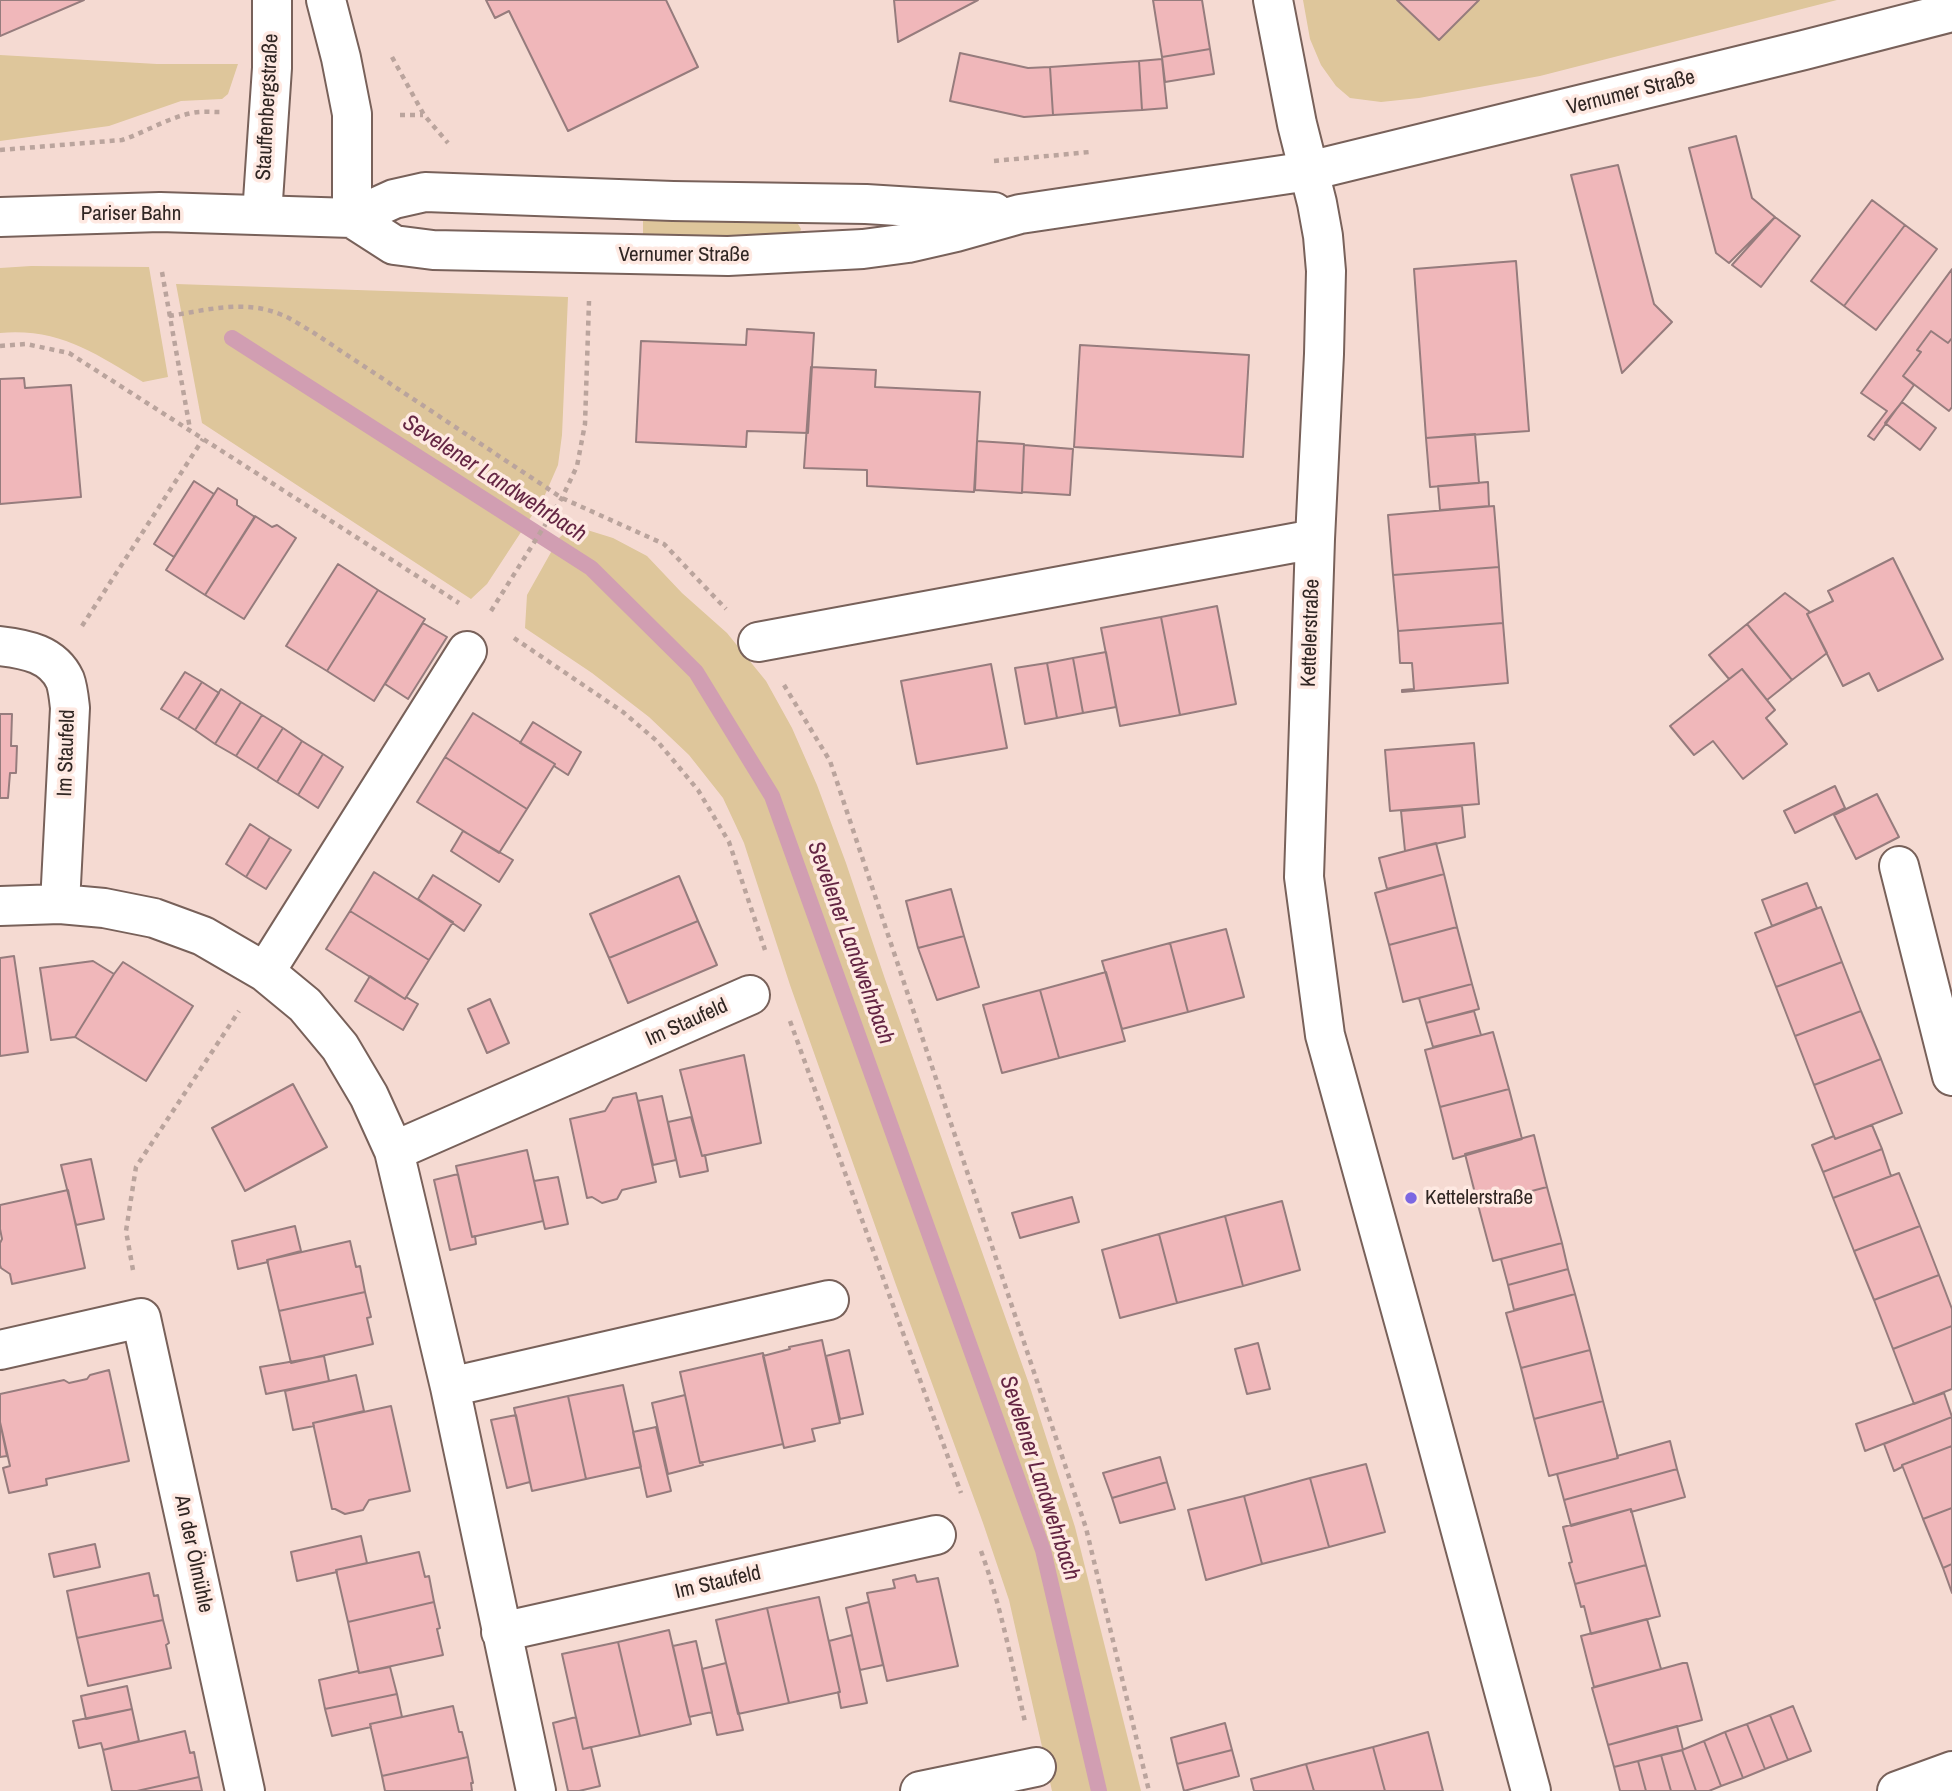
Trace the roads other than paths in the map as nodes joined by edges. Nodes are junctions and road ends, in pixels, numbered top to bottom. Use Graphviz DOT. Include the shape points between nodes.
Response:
graph roads {
  1 [pos="272,0"];
  2 [pos="326,0"];
  3 [pos="1273,0"];
  4 [pos="1952,12"];
  5 [pos="1309,171"];
  6 [pos="1020,214"];
  7 [pos="262,215"];
  8 [pos="0,217"];
  9 [pos="352,218"];
  10 [pos="1315,538"];
  11 [pos="477,636"];
  12 [pos="758,642"];
  13 [pos="0,646"];
  14 [pos="1899,866"];
  15 [pos="60,904"];
  16 [pos="0,906"];
  17 [pos="265,972"];
  18 [pos="750,995"];
  19 [pos="1952,1076"];
  20 [pos="394,1151"];
  21 [pos="828,1300"];
  22 [pos="0,1349"];
  23 [pos="450,1387"];
  24 [pos="936,1535"];
  25 [pos="501,1632"];
  26 [pos="1035,1767"];
  27 [pos="1952,1771"];
  28 [pos="245,1791"];
  29 [pos="536,1791"];
  30 [pos="920,1791"];
  31 [pos="1531,1791"];
  32 [pos="1897,1791"];
  1 -- 7 [label="street, Stauffenbergstraße"];
  2 -- 9 [label="street" via="352,114"];
  3 -- 5 [label="street"];
  4 -- 5 [label="street, Vernumer Straße"];
  5 -- 6 [label="street, Vernumer Straße"];
  5 -- 10 [label="street, Kettelerstraße" via="1326,271"];
  6 -- 9 [label="street, Vernumer Straße" via="866,204 425,192 394,199"];
  6 -- 9 [label="street, Vernumer Straße" via="908,243 728,256 433,250 394,244"];
  7 -- 8 [label="street, Pariser Bahn" via="120,212"];
  7 -- 9 [label="street, Vernumer Straße"];
  10 -- 12 [label="street"];
  10 -- 31 [label="street, Kettelerstraße" via="1304,877 1325,1035"];
  11 -- 17 [label="street"];
  13 -- 15 [label="street, Im Staufeld" via="34,652 54,663 66,682 70,708"];
  14 -- 19 [label="street"];
  15 -- 16 [label="street"];
  15 -- 17 [label="street" via="154,918 202,936"];
  17 -- 20 [label="street" via="305,1005 340,1047"];
  18 -- 20 [label="street, Im Staufeld"];
  20 -- 23 [label="street"];
  21 -- 23 [label="street"];
  22 -- 28 [label="street, An der Ölmühle" via="141,1318"];
  23 -- 25 [label="street"];
  24 -- 25 [label="street, Im Staufeld"];
  25 -- 29 [label="street"];
  26 -- 30 [label="street"];
  27 -- 32 [label="street"];
}
